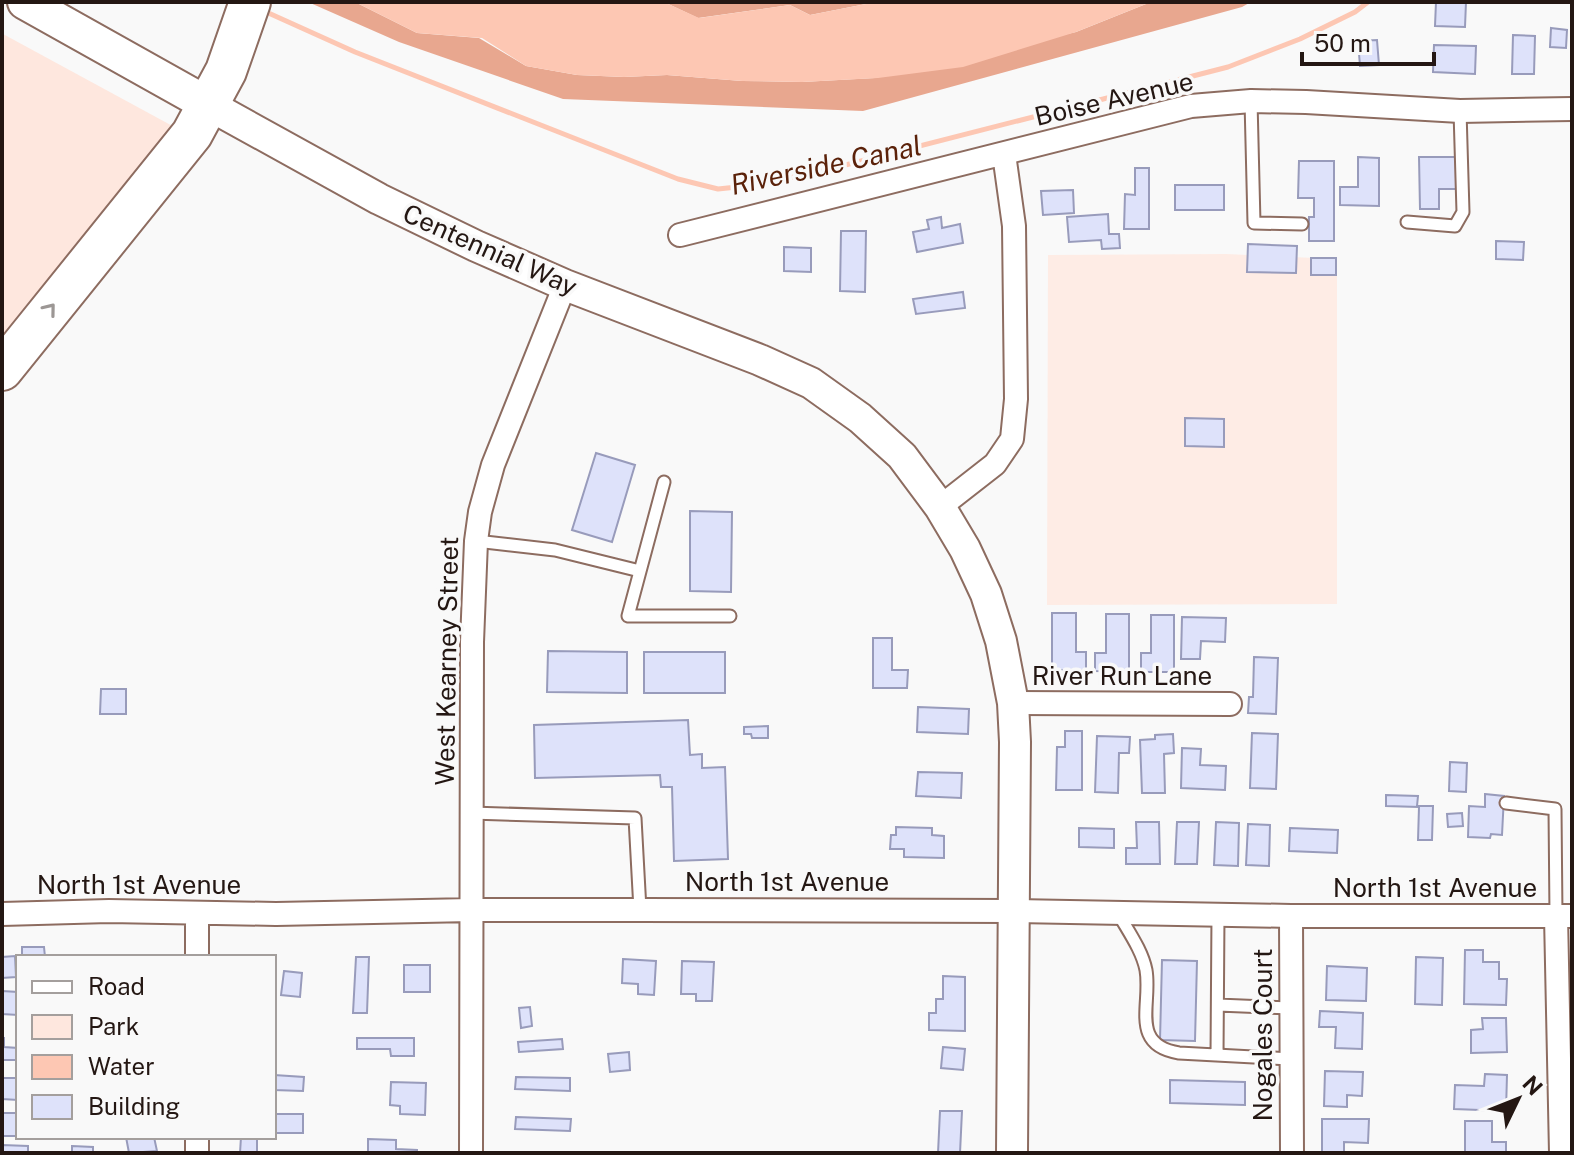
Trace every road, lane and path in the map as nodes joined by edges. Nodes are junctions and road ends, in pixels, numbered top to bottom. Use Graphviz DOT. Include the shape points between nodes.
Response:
graph roads {
  1 [pos="25,2"];
  2 [pos="250,2"];
  3 [pos="1251,101"];
  4 [pos="209,105"];
  5 [pos="1572,109"];
  6 [pos="1460,111"];
  7 [pos="1004,154"];
  8 [pos="1407,222"];
  9 [pos="1302,224"];
  10 [pos="680,235"];
  11 [pos="565,285"];
  12 [pos="2,370"];
  13 [pos="664,482"];
  14 [pos="940,507"];
  15 [pos="476,541"];
  16 [pos="640,571"];
  17 [pos="730,616"];
  18 [pos="1013,703"];
  19 [pos="1230,704"];
  20 [pos="1506,803"];
  21 [pos="471,813"];
  22 [pos="471,910"];
  23 [pos="640,910"];
  24 [pos="1013,911"];
  25 [pos="197,913"];
  26 [pos="1117,913"];
  27 [pos="2,914"];
  28 [pos="1218,915"];
  29 [pos="1291,916"];
  30 [pos="1564,916"];
  31 [pos="197,955"];
  32 [pos="1218,1005"];
  33 [pos="1291,1008"];
  34 [pos="1217,1055"];
  35 [pos="1291,1059"];
  36 [pos="471,1153"];
  37 [pos="1012,1153"];
  38 [pos="1292,1153"];
  39 [pos="1561,1153"];
  1 -- 4 [label="main road, Centennial Way"];
  2 -- 4 [label="highway"];
  3 -- 6 [label="street, Boise Avenue"];
  3 -- 7 [label="street, Boise Avenue" via="1191,106"];
  3 -- 9 [label="lane" via="1254,223"];
  4 -- 11 [label="main road, Centennial Way" via="379,199"];
  12 -- 4 [label="highway, one-way" via="192,134"];
  5 -- 6 [label="street, Boise Avenue"];
  6 -- 8 [label="lane" via="1463,212 1455,226"];
  7 -- 10 [label="street, Boise Avenue"];
  7 -- 14 [label="street" via="1014,226 1012,439 995,464"];
  11 -- 14 [label="main road, Centennial Way" via="811,383 902,456"];
  11 -- 15 [label="street, West Kearney Street" via="493,465"];
  13 -- 16 [label="lane"];
  14 -- 18 [label="main road, Centennial Way" via="986,594"];
  15 -- 16 [label="lane" via="555,550"];
  15 -- 21 [label="street, West Kearney Street"];
  16 -- 17 [label="lane" via="628,616"];
  18 -- 19 [label="street, River Run Lane"];
  18 -- 24 [label="main road, Centennial Way"];
  20 -- 30 [label="lane" via="1555,809"];
  21 -- 22 [label="street, West Kearney Street"];
  21 -- 23 [label="lane" via="635,818"];
  22 -- 23 [label="street, North 1st Avenue"];
  22 -- 25 [label="street, North 1st Avenue"];
  22 -- 36 [label="street, West Kearney Street"];
  23 -- 24 [label="street, North 1st Avenue"];
  24 -- 26 [label="street, North 1st Avenue"];
  24 -- 37 [label="main road, Centennial Way"];
  25 -- 27 [label="street, North 1st Avenue"];
  25 -- 31 [label="street"];
  26 -- 28 [label="street, North 1st Avenue"];
  26 -- 34 [label="lane" via="1147,972 1148,1034 1169,1051"];
  28 -- 29 [label="street, North 1st Avenue"];
  28 -- 32 [label="lane"];
  29 -- 30 [label="street, North 1st Avenue"];
  29 -- 33 [label="street, Nogales Court"];
  30 -- 39 [label="street"];
  32 -- 33 [label="lane"];
  32 -- 34 [label="lane"];
  33 -- 35 [label="street, Nogales Court"];
  34 -- 35 [label="lane"];
  35 -- 38 [label="street, Nogales Court"];
}
